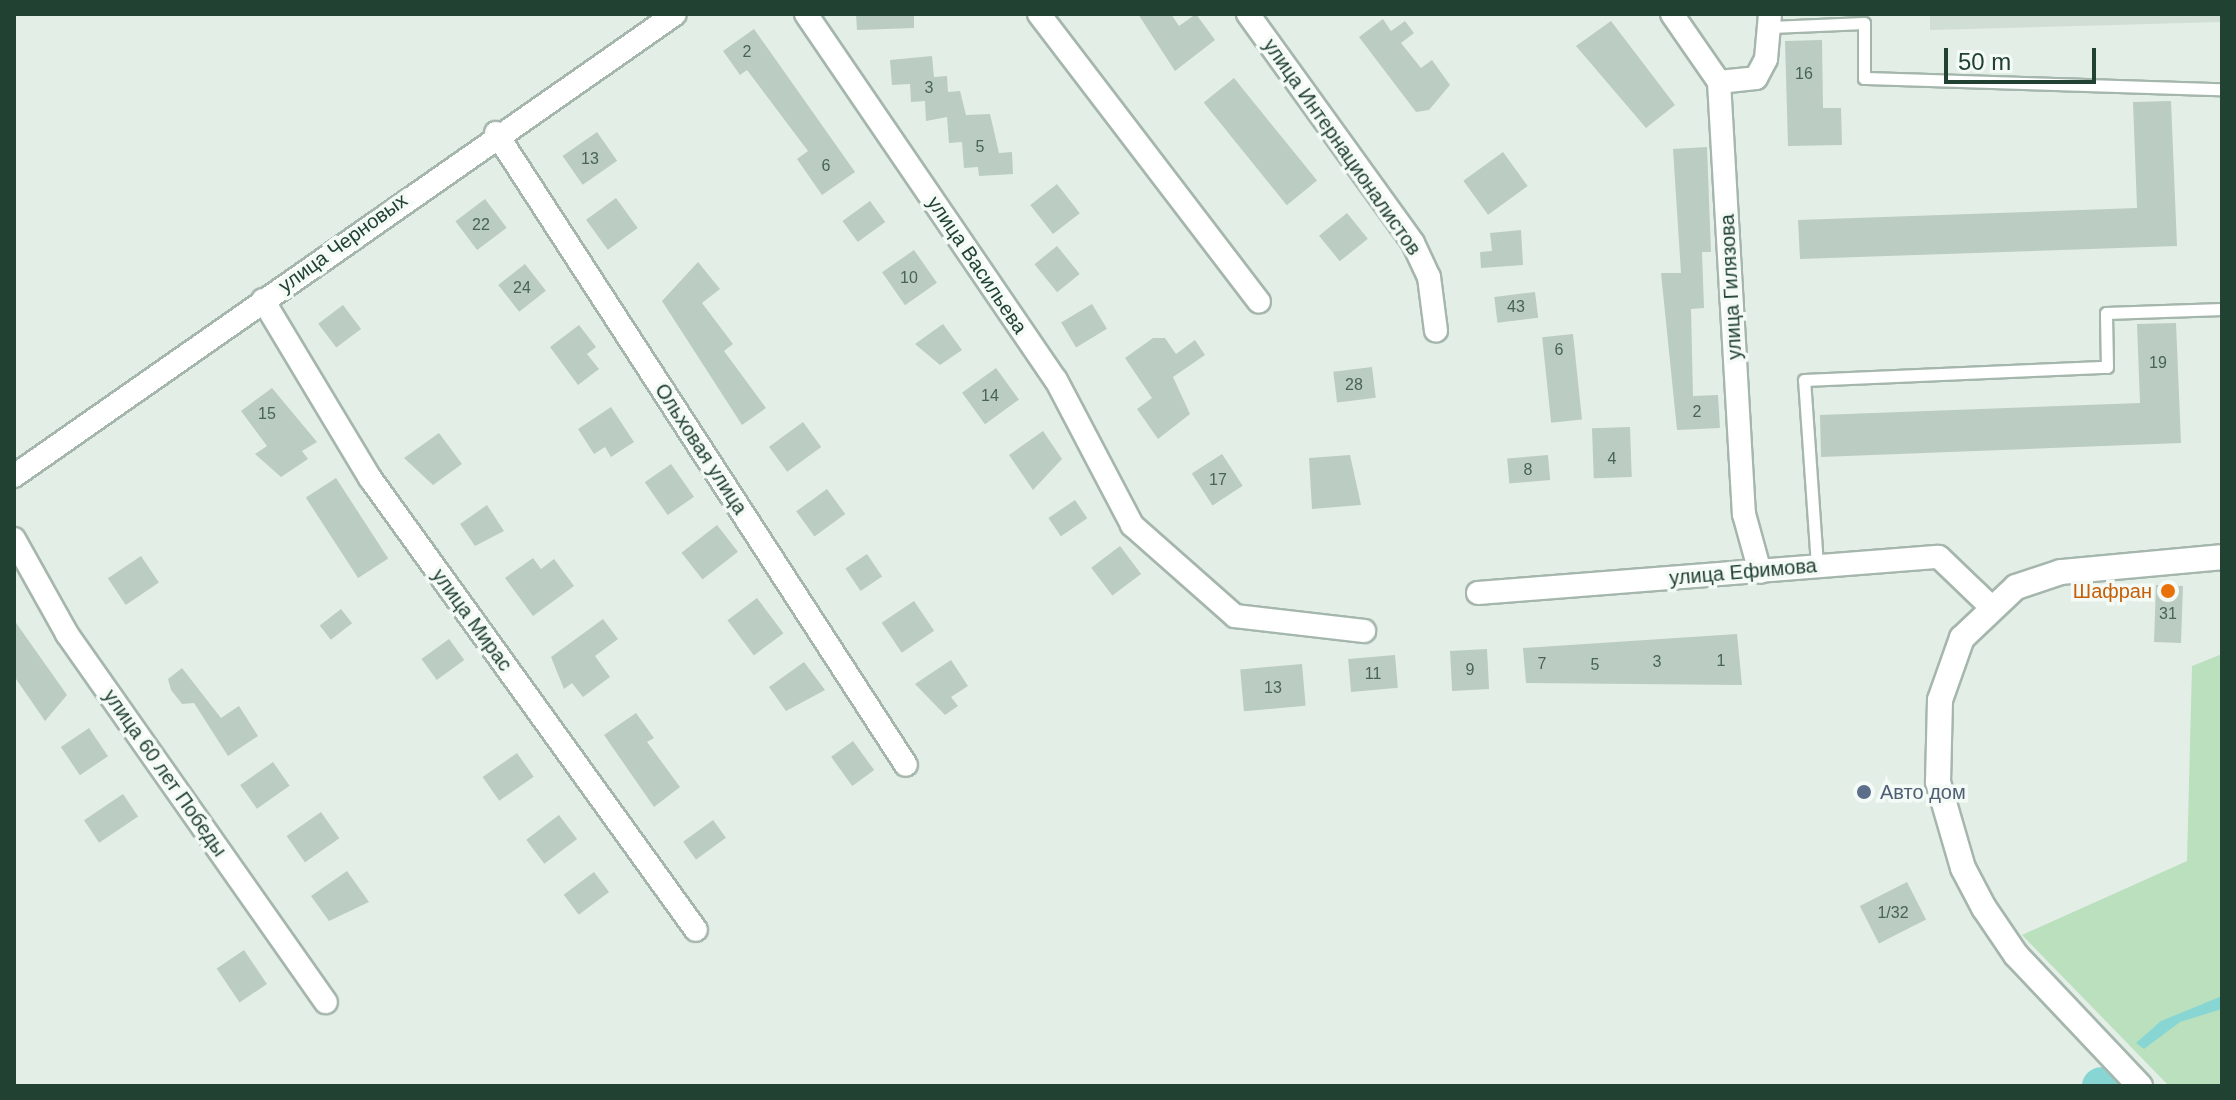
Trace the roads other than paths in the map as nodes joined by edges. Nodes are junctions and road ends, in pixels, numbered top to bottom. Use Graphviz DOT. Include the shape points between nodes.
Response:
graph roads {
  1 [pos="675,14"];
  2 [pos="806,14"];
  3 [pos="1039,14"];
  4 [pos="1248,14"];
  5 [pos="1672,14"];
  6 [pos="1770,20"];
  7 [pos="1719,82"];
  8 [pos="2222,89"];
  9 [pos="496,133"];
  10 [pos="263,300"];
  11 [pos="1259,302"];
  12 [pos="2222,309"];
  13 [pos="1436,331"];
  14 [pos="14,476"];
  15 [pos="14,539"];
  16 [pos="2222,557"];
  17 [pos="1817,565"];
  18 [pos="1760,572"];
  19 [pos="1478,593"];
  20 [pos="1989,605"];
  21 [pos="1364,631"];
  22 [pos="906,765"];
  23 [pos="696,930"];
  24 [pos="326,1002"];
  25 [pos="2140,1086"];
  1 -- 9 [label="street, улица Черновых"];
  2 -- 21 [label="street, улица Васильева" via="1056,380 1132,525 1235,616"];
  3 -- 11 [label="street"];
  4 -- 13 [label="street, улица Интернационалистов" via="1413,243 1429,277"];
  5 -- 7 [label="street"];
  6 -- 7 [label="street" via="1756,78"];
  6 -- 8 [label="lane" via="1864,23 1864,78"];
  7 -- 18 [label="street, улица Гилязова" via="1744,514"];
  9 -- 10 [label="street, улица Черновых"];
  9 -- 22 [label="street, Ольховая улица"];
  10 -- 14 [label="street, улица Черновых"];
  10 -- 23 [label="street, улица Мирас" via="370,478"];
  12 -- 17 [label="lane" via="2106,313 2107,367 1804,380"];
  15 -- 24 [label="street, улица 60 лет Победы" via="67,634"];
  16 -- 20 [label="street" via="2053,573"];
  17 -- 18 [label="street, улица Ефимова"];
  17 -- 20 [label="street, улица Ефимова" via="1939,557"];
  18 -- 19 [label="street, улица Ефимова"];
  20 -- 25 [label="street" via="1949,664 1936,737 1941,794 1984,908 2084,1031"];
}
